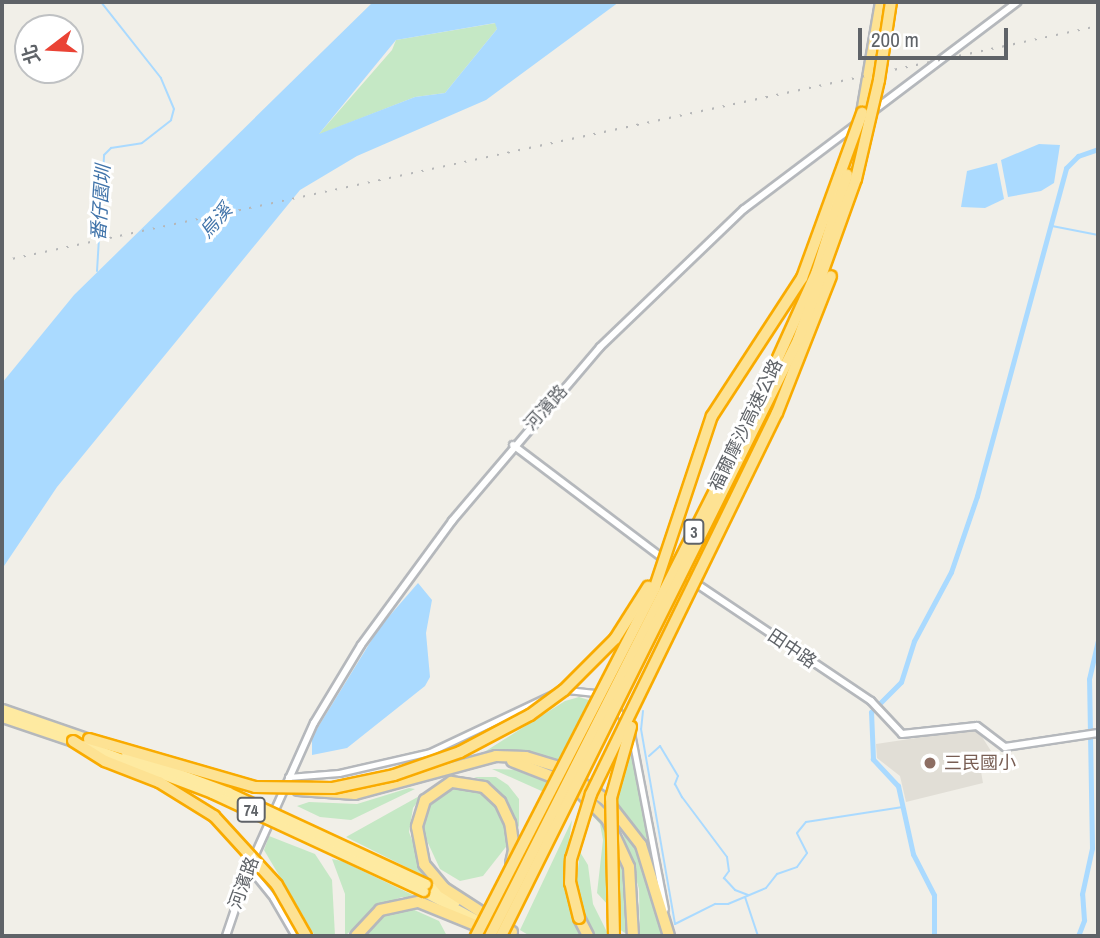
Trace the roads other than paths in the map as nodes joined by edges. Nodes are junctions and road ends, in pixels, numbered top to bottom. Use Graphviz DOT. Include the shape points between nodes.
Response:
graph roads {
  1 [pos="881,2"];
  2 [pos="891,2"];
  3 [pos="1017,2"];
  4 [pos="862,113"];
  5 [pos="850,201"];
  6 [pos="513,445"];
  7 [pos="671,544"];
  8 [pos="645,687"];
  9 [pos="2,709"];
  10 [pos="2,718"];
  11 [pos="1098,733"];
  12 [pos="89,739"];
  13 [pos="73,741"];
  14 [pos="496,756"];
  15 [pos="288,777"];
  16 [pos="292,789"];
  17 [pos="248,869"];
  18 [pos="424,888"];
  19 [pos="500,891"];
  20 [pos="505,935"];
  21 [pos="226,936"];
  22 [pos="295,936"];
  23 [pos="306,936"];
  24 [pos="356,936"];
  25 [pos="476,936"];
  26 [pos="490,936"];
  27 [pos="588,936"];
  28 [pos="614,936"];
  29 [pos="633,936"];
  30 [pos="669,936"];
  1 -- 4 [label="highway, 福爾摩沙高速公路 / 3"];
  2 -- 5 [label="highway, 福爾摩沙高速公路 / 3, bridge" via="879,80"];
  3 -- 6 [label="street, 河濱路" via="744,209 600,347"];
  4 -- 7 [label="highway, bridge" via="802,278 712,416"];
  4 -- 26 [label="highway, 福爾摩沙高速公路 / 3, bridge" via="817,271 783,349"];
  5 -- 8 [label="highway, bridge" via="834,267 790,383"];
  5 -- 20 [label="highway, 福爾摩沙高速公路 / 3, bridge" via="798,340"];
  6 -- 11 [label="street, 田中路" via="696,584 876,707 898,732 907,736 977,726 1005,747"];
  6 -- 15 [label="street, 河濱路" via="360,645"];
  7 -- 16 [label="highway, bridge" via="615,639 564,690 530,715 460,752 415,769 354,785"];
  7 -- 19 [label="highway, bridge" via="655,587"];
  8 -- 27 [label="highway, bridge" via="591,794 573,846 570,883"];
  8 -- 28 [label="highway, bridge" via="619,758 611,798"];
  9 -- 12 [label="highway, 74"];
  10 -- 13 [label="highway, 74"];
  12 -- 16 [label="highway, bridge" via="237,784"];
  12 -- 18 [label="highway, 74, bridge" via="228,792"];
  13 -- 18 [label="highway, 74, bridge" via="223,798"];
  13 -- 23 [label="highway, bridge" via="105,761 159,782 214,816 248,848 277,885"];
  14 -- 16 [label="highway, bridge" via="355,794"];
  14 -- 29 [label="highway" via="573,785 592,801 617,834 632,885"];
  14 -- 30 [label="highway" via="526,757 556,766 618,812 641,845"];
  15 -- 17 [label="street, 河濱路"];
  15 -- 30 [label="street" via="339,773 403,759 498,723 545,695 570,689 595,693 623,717 636,746"];
  17 -- 21 [label="street, 河濱路"];
  17 -- 22 [label="street" via="273,898"];
  18 -- 20 [label="highway, 74"];
  19 -- 20 [label="highway, bridge" via="514,850 510,823 494,794 473,782 443,785 425,800 417,827 419,852 434,877"];
  19 -- 25 [label="highway, bridge"];
  20 -- 24 [label="highway" via="419,902 380,910"];
}
